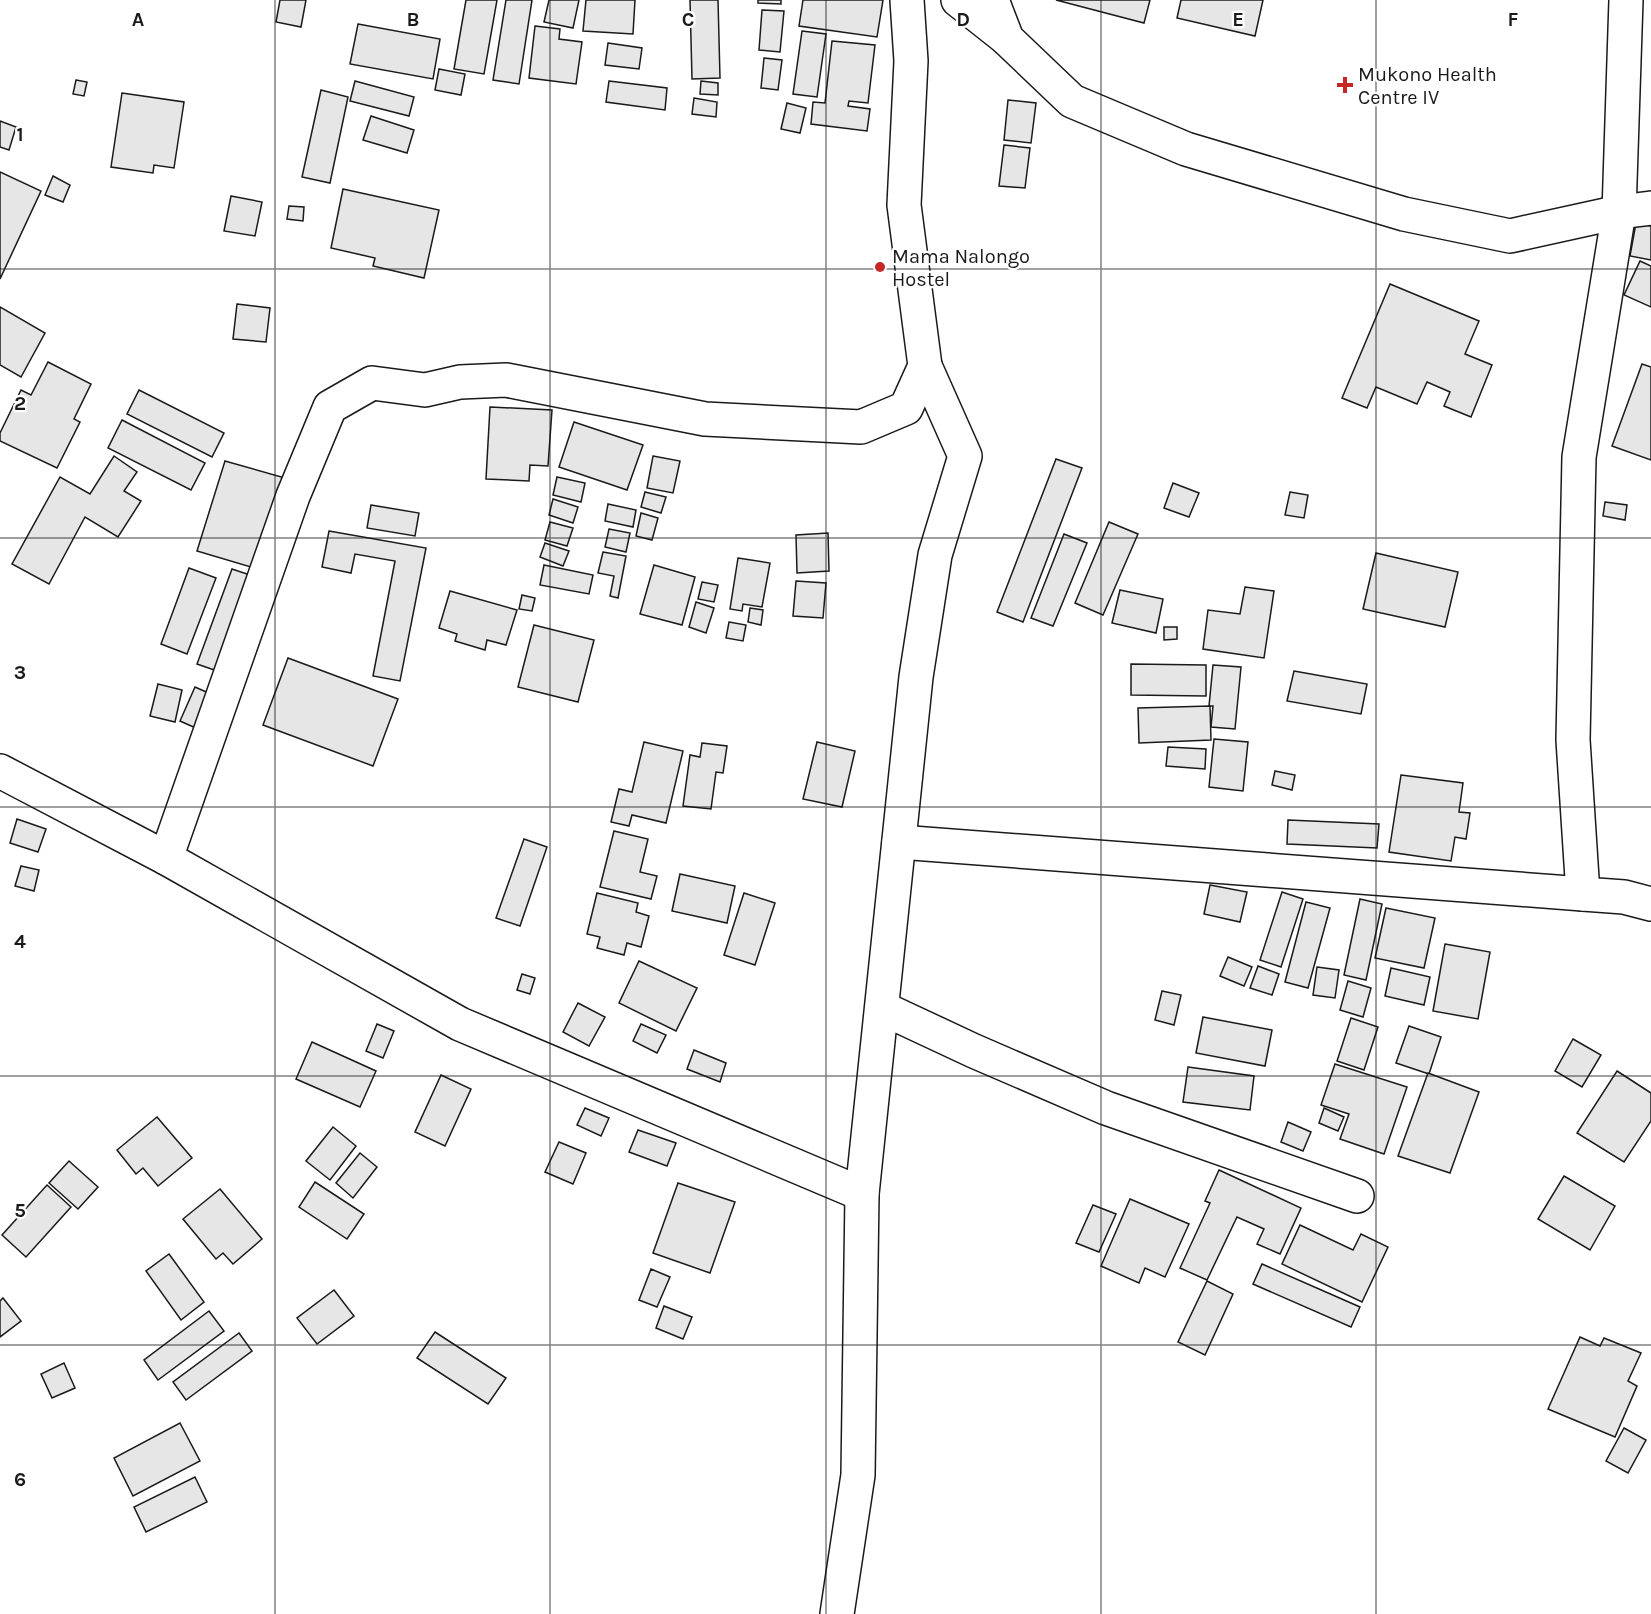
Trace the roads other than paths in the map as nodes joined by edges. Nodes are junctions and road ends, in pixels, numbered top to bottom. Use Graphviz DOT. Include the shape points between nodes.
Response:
graph roads {
  1 [pos="907,0"];
  2 [pos="958,0"];
  3 [pos="992,0"];
  4 [pos="1626,0"];
  5 [pos="1007,39"];
  6 [pos="1651,208"];
  7 [pos="1619,212"];
  8 [pos="925,366"];
  9 [pos="0,771"];
  10 [pos="899,842"];
  11 [pos="166,858"];
  12 [pos="1583,894"];
  13 [pos="1651,904"];
  14 [pos="882,1008"];
  15 [pos="862,1194"];
  16 [pos="1358,1196"];
  17 [pos="837,1614"];
  1 -- 8 [label="street" via="911,62 904,205"];
  2 -- 5 [label="street"];
  3 -- 5 [label="street"];
  4 -- 7 [label="street"];
  5 -- 7 [label="street" via="1082,105 1186,149 1404,214 1510,236"];
  6 -- 7 [label="street"];
  7 -- 12 [label="street" via="1579,457 1573,741"];
  8 -- 10 [label="street" via="965,456 935,555 916,677"];
  8 -- 11 [label="street" via="906,408 861,427 705,419 506,380 460,381 425,390 372,383 330,407 293,496"];
  9 -- 11 [label="street"];
  10 -- 12 [label="street"];
  10 -- 14 [label="street"];
  11 -- 15 [label="street" via="460,1024"];
  12 -- 13 [label="street"];
  14 -- 15 [label="street"];
  14 -- 16 [label="street" via="1106,1108"];
  15 -- 17 [label="street" via="858,1475"];
}
